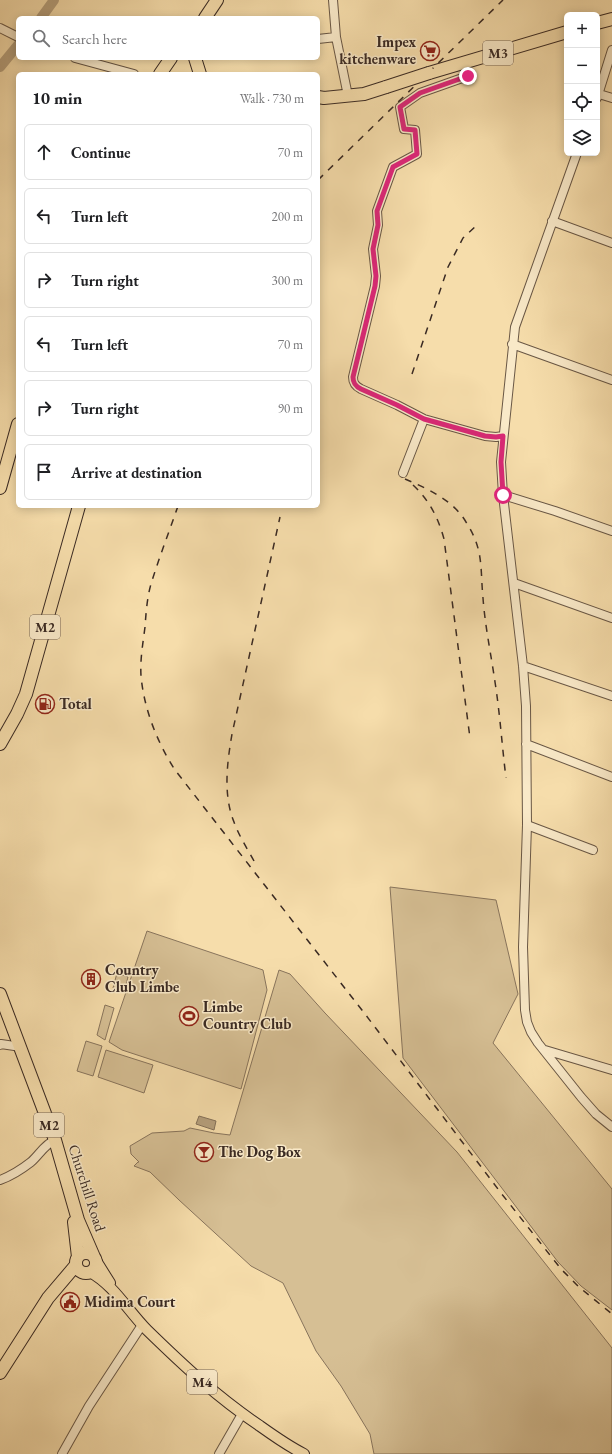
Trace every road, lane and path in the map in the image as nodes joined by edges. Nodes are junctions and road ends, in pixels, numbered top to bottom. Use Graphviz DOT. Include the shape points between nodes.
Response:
graph roads {
  1 [pos="209,0"];
  2 [pos="217,0"];
  3 [pos="333,0"];
  4 [pos="198,16"];
  5 [pos="205,16"];
  6 [pos="612,19"];
  7 [pos="600,22"];
  8 [pos="2,32"];
  9 [pos="564,33"];
  10 [pos="16,36"];
  11 [pos="336,37"];
  12 [pos="320,39"];
  13 [pos="612,50"];
  14 [pos="82,60"];
  15 [pos="170,60"];
  16 [pos="196,60"];
  17 [pos="127,72"];
  18 [pos="161,72"];
  19 [pos="199,72"];
  20 [pos="468,76"];
  21 [pos="600,89"];
  22 [pos="348,96"];
  23 [pos="600,96"];
  24 [pos="320,97"];
  25 [pos="612,98"];
  26 [pos="576,156"];
  27 [pos="552,221"];
  28 [pos="612,243"];
  29 [pos="512,344"];
  30 [pos="612,380"];
  31 [pos="424,419"];
  32 [pos="16,431"];
  33 [pos="503,436"];
  34 [pos="403,473"];
  35 [pos="0,488"];
  36 [pos="503,495"];
  37 [pos="78,508"];
  38 [pos="612,531"];
  39 [pos="514,583"];
  40 [pos="612,618"];
  41 [pos="523,666"];
  42 [pos="612,696"];
  43 [pos="0,744"];
  44 [pos="526,744"];
  45 [pos="612,777"];
  46 [pos="527,825"];
  47 [pos="593,850"];
  48 [pos="0,994"];
  49 [pos="0,1012"];
  50 [pos="11,1046"];
  51 [pos="545,1050"];
  52 [pos="612,1070"];
  53 [pos="612,1126"];
  54 [pos="52,1141"];
  55 [pos="0,1180"];
  56 [pos="95,1258"];
  57 [pos="77,1261"];
  58 [pos="88,1272"];
  59 [pos="115,1292"];
  60 [pos="45,1303"];
  61 [pos="142,1325"];
  62 [pos="0,1373"];
  63 [pos="242,1414"];
  64 [pos="62,1454"];
  65 [pos="219,1454"];
  66 [pos="304,1454"];
  1 -- 4 [label="highway"];
  2 -- 5 [label="highway"];
  3 -- 11 [label="street"];
  6 -- 7 [label="highway"];
  8 -- 10 [label="street"];
  9 -- 22 [label="highway, M3, bridge" via="364,94"];
  11 -- 12 [label="street"];
  11 -- 22 [label="street"];
  13 -- 21 [label="street"];
  14 -- 17 [label="street"];
  15 -- 18 [label="highway"];
  16 -- 19 [label="highway"];
  20 -- 31 [label="street" via="420,93 400,107 404,129 415,130 417,154 393,167 377,211 378,225 373,249 375,286 353,377 356,387"];
  22 -- 24 [label="highway, M3"];
  23 -- 25 [label="street"];
  26 -- 27 [label="street"];
  27 -- 28 [label="street"];
  27 -- 29 [label="street" via="515,327"];
  29 -- 30 [label="street"];
  29 -- 33 [label="street"];
  31 -- 33 [label="street" via="485,436"];
  31 -- 34 [label="street"];
  32 -- 35 [label="highway"];
  33 -- 36 [label="street"];
  36 -- 38 [label="street"];
  36 -- 39 [label="street"];
  37 -- 43 [label="highway, M2" via="26,694"];
  39 -- 40 [label="street"];
  39 -- 41 [label="street"];
  41 -- 42 [label="street"];
  41 -- 44 [label="street"];
  44 -- 45 [label="street"];
  44 -- 46 [label="street"];
  46 -- 47 [label="street"];
  46 -- 51 [label="street" via="523,947 525,1010 531,1032"];
  48 -- 50 [label="highway, Churchill Road / M2"];
  49 -- 50 [label="highway, Churchill Road / M2"];
  50 -- 54 [label="highway, Churchill Road / M2"];
  51 -- 52 [label="street"];
  51 -- 53 [label="street" via="581,1097 596,1114"];
  54 -- 55 [label="street" via="31,1162"];
  54 -- 56 [label="highway, Churchill Road / M2" via="78,1220"];
  54 -- 57 [label="highway, Churchill Road / M2" via="74,1220"];
  56 -- 57 [label="highway" via="84,1253"];
  56 -- 58 [label="highway" via="96,1265"];
  56 -- 59 [label="main road, M4"];
  57 -- 58 [label="highway" via="81,1271"];
  57 -- 60 [label="highway"];
  58 -- 59 [label="main road, M4"];
  58 -- 60 [label="highway" via="74,1279"];
  59 -- 61 [label="main road, M4"];
  60 -- 62 [label="highway"];
  61 -- 63 [label="main road, M4" via="186,1368"];
  61 -- 64 [label="street" via="89,1406"];
  63 -- 65 [label="street"];
  63 -- 66 [label="main road, M4"];
}
